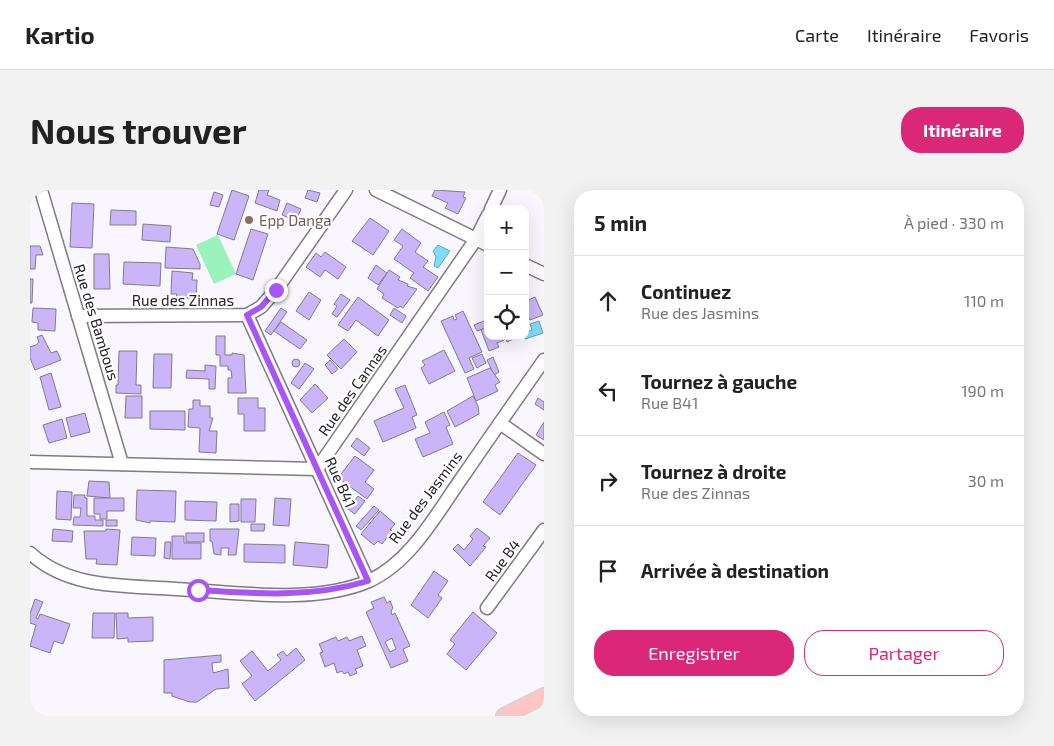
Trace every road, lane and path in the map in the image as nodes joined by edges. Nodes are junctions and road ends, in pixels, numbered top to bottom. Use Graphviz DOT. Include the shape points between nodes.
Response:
graph roads {
  1 [pos="41,190"];
  2 [pos="346,190"];
  3 [pos="376,190"];
  4 [pos="500,190"];
  5 [pos="493,205"];
  6 [pos="484,223"];
  7 [pos="476,239"];
  8 [pos="484,243"];
  9 [pos="529,266"];
  10 [pos="544,274"];
  11 [pos="247,315"];
  12 [pos="78,316"];
  13 [pos="544,360"];
  14 [pos="500,423"];
  15 [pos="544,454"];
  16 [pos="30,462"];
  17 [pos="122,464"];
  18 [pos="317,469"];
  19 [pos="544,530"];
  20 [pos="30,553"];
  21 [pos="368,581"];
  22 [pos="487,608"];
  23 [pos="544,696"];
  24 [pos="504,716"];
  1 -- 12 [label="street, Rue des Bambous"];
  2 -- 11 [label="street, Rue des Zinnas" via="276,290 261,307"];
  3 -- 7 [label="street"];
  4 -- 5 [label="street"];
  6 -- 7 [label="street, Rue des Cannas"];
  7 -- 8 [label="street"];
  7 -- 18 [label="street, Rue des Cannas"];
  9 -- 10 [label="street"];
  11 -- 12 [label="street, Rue des Zinnas"];
  11 -- 18 [label="street, Rue B41"];
  12 -- 17 [label="street, Rue des Bambous"];
  13 -- 14 [label="street, Rue des Jasmins"];
  14 -- 15 [label="street"];
  14 -- 21 [label="street, Rue des Jasmins" via="419,538 391,567"];
  16 -- 17 [label="street"];
  17 -- 18 [label="street"];
  18 -- 21 [label="street, Rue B41"];
  19 -- 22 [label="street, Rue B4"];
  20 -- 21 [label="street, Rue des Jasmins" via="51,568 92,583 299,594"];
  23 -- 24 [label="main road"];
}
